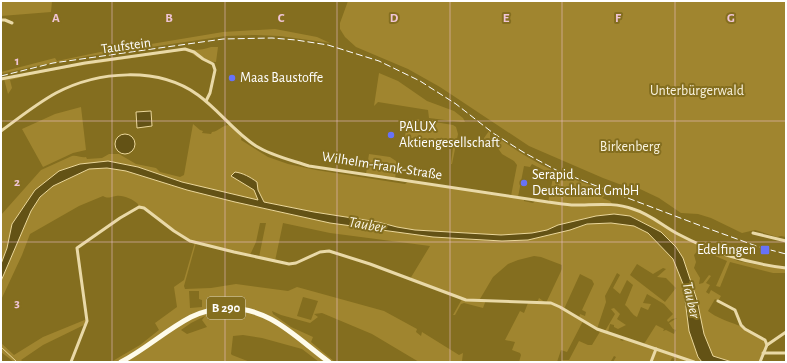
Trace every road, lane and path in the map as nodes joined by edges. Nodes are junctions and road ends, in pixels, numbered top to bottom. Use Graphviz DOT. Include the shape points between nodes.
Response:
graph roads {
  1 [pos="1,20"];
  2 [pos="12,23"];
  3 [pos="1,79"];
  4 [pos="206,101"];
  5 [pos="1,131"];
  6 [pos="753,233"];
  7 [pos="786,241"];
  8 [pos="786,268"];
  9 [pos="718,301"];
  10 [pos="786,332"];
  11 [pos="767,345"];
  12 [pos="656,349"];
  13 [pos="763,353"];
  14 [pos="786,353"];
  15 [pos="71,362"];
  16 [pos="122,362"];
  17 [pos="329,362"];
  18 [pos="651,362"];
  19 [pos="694,362"];
  20 [pos="760,362"];
  1 -- 2 [label="street"];
  3 -- 4 [label="street, Taufstein" via="84,63 185,50 194,52 214,66 210,93"];
  4 -- 5 [label="street, Wilhelm-Frank-Straße" via="184,87 160,79 106,77 56,93"];
  4 -- 8 [label="street, Wilhelm-Frank-Straße" via="254,145 276,156 309,166 555,203 626,207 646,214 708,249 746,262"];
  6 -- 7 [label="street"];
  9 -- 11 [label="street" via="735,310 741,325 765,340"];
  10 -- 11 [label="street"];
  11 -- 13 [label="street"];
  12 -- 15 [label="street" via="597,329 556,305 466,300 335,252 326,251 296,264 289,264 190,241 139,207 78,247 87,321"];
  12 -- 18 [label="street"];
  12 -- 19 [label="street"];
  13 -- 14 [label="street"];
  13 -- 20 [label="street"];
  16 -- 17 [label="main road, B 290" via="191,317 228,308 263,314 282,325"];
}
